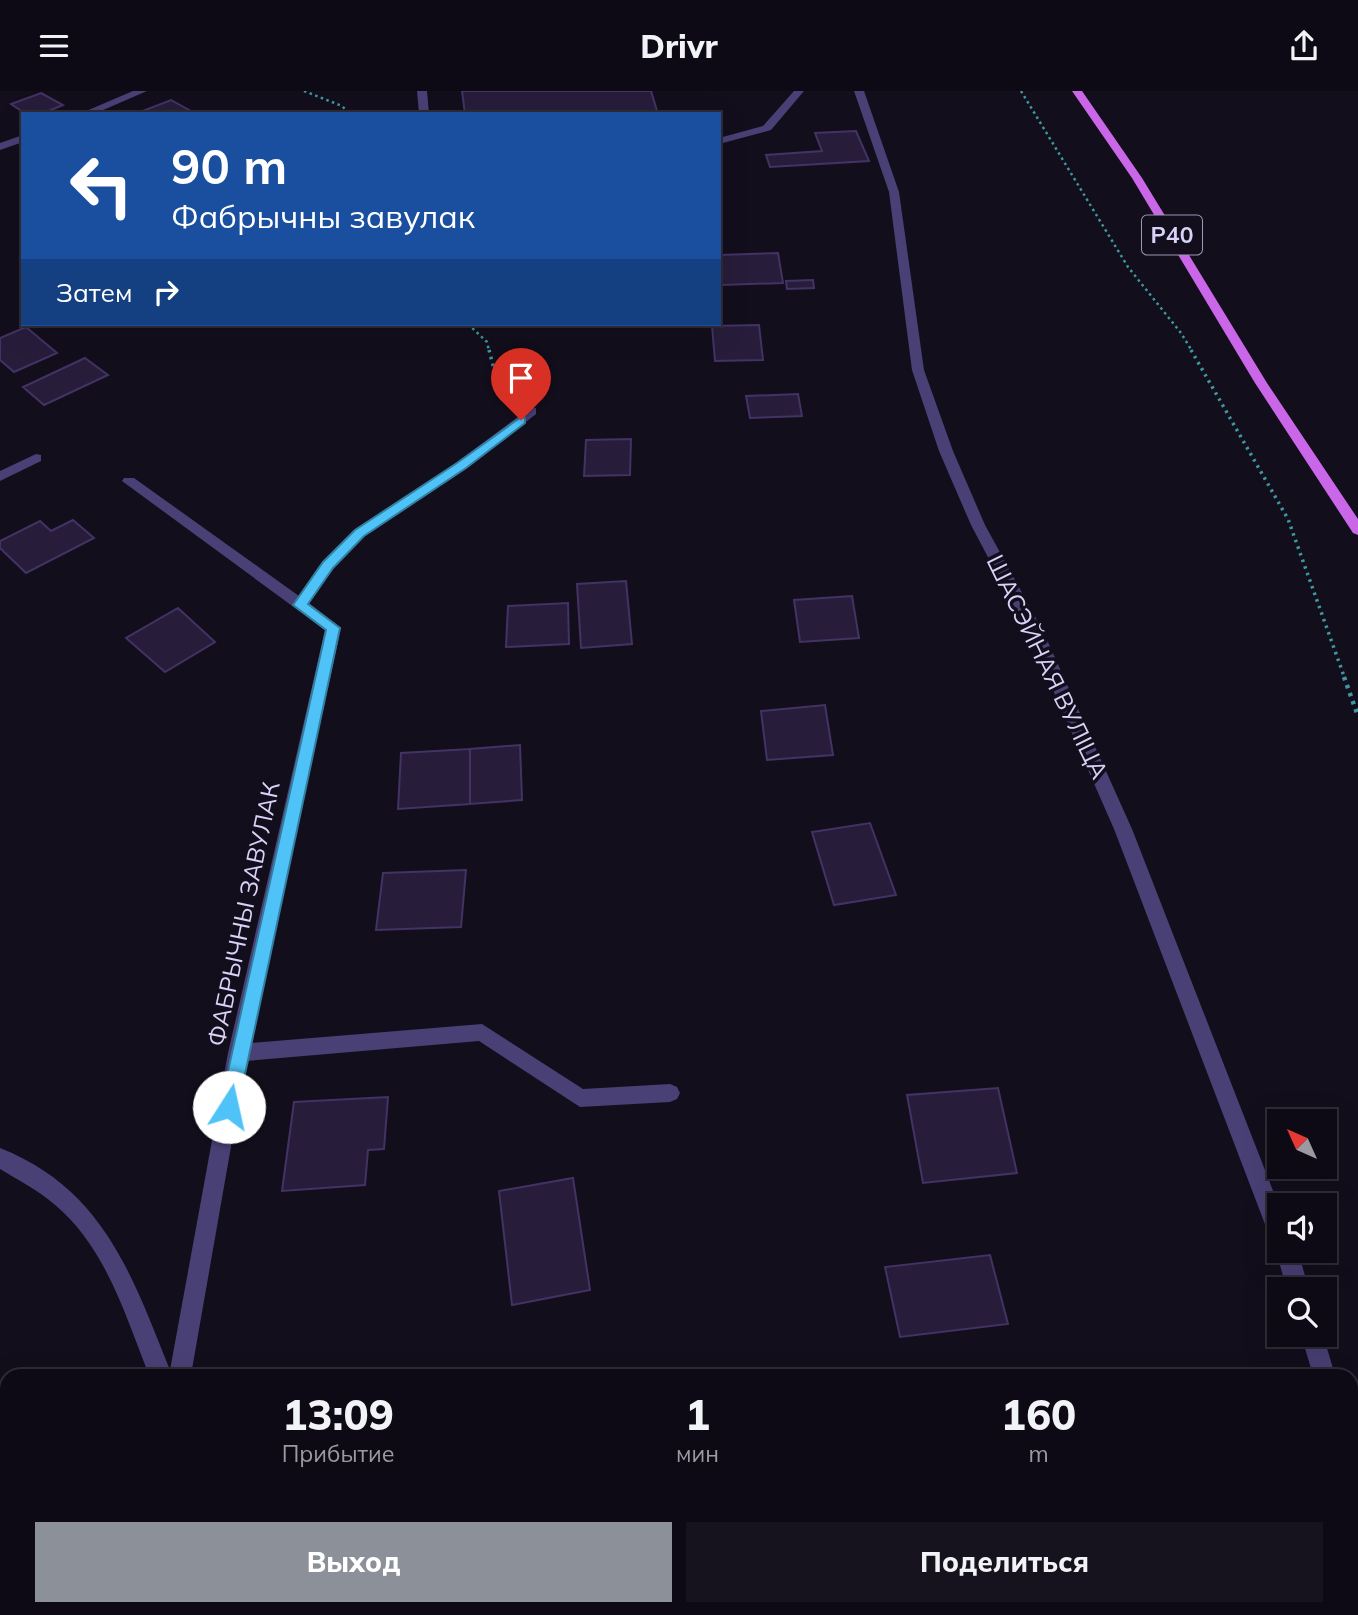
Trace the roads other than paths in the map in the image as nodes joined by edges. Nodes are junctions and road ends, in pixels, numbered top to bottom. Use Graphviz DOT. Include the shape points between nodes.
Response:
graph roads {
  1 [pos="142,91"];
  2 [pos="422,91"];
  3 [pos="799,91"];
  4 [pos="859,91"];
  5 [pos="1077,91"];
  6 [pos="90,112"];
  7 [pos="424,112"];
  8 [pos="21,139"];
  9 [pos="721,140"];
  10 [pos="0,147"];
  11 [pos="531,411"];
  12 [pos="36,459"];
  13 [pos="0,477"];
  14 [pos="129,481"];
  15 [pos="1358,530"];
  16 [pos="300,605"];
  17 [pos="239,1053"];
  18 [pos="670,1093"];
  19 [pos="0,1158"];
  20 [pos="1267,1201"];
  21 [pos="1316,1347"];
  22 [pos="158,1369"];
  23 [pos="181,1369"];
  24 [pos="1322,1369"];
  1 -- 6 [label="street"];
  2 -- 7 [label="street"];
  3 -- 9 [label="street" via="766,128"];
  4 -- 20 [label="street, ШАСЭЙНАЯ ВУЛІЦА" via="894,192 918,370 946,451 978,525 1035,631 1123,829"];
  5 -- 15 [label="main road, Р40" via="1137,178 1261,383"];
  8 -- 10 [label="street"];
  11 -- 16 [label="street" via="461,466 359,533 328,565"];
  12 -- 13 [label="street"];
  14 -- 16 [label="street, ФАБРЫЧНЫ ЗАВУЛАК"];
  16 -- 17 [label="street, ФАБРЫЧНЫ ЗАВУЛАК" via="333,628"];
  17 -- 18 [label="street" via="482,1032 580,1098"];
  17 -- 23 [label="street, ФАБРЫЧНЫ ЗАВУЛАК"];
  19 -- 22 [label="street" via="67,1200 96,1232"];
  21 -- 24 [label="street"];
}
